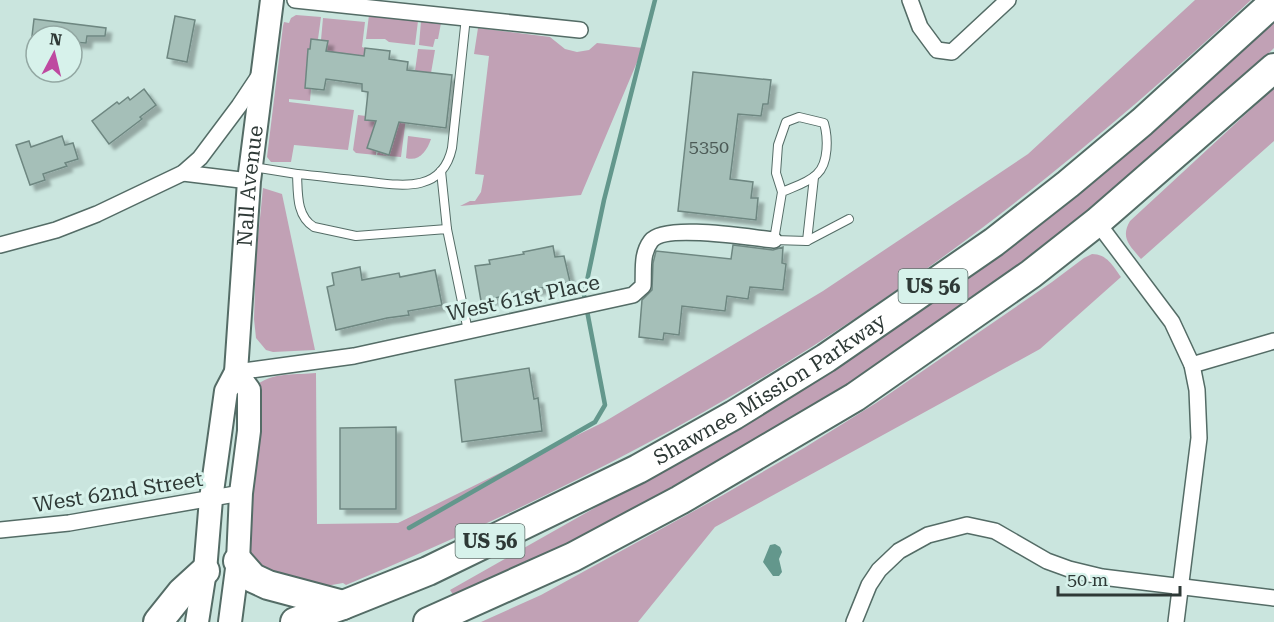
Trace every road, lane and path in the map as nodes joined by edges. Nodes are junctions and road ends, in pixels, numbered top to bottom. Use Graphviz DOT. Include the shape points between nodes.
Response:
graph roads {
  1 [pos="272,0"];
  2 [pos="295,0"];
  3 [pos="910,0"];
  4 [pos="1008,0"];
  5 [pos="1274,2"];
  6 [pos="466,17"];
  7 [pos="580,30"];
  8 [pos="264,63"];
  9 [pos="1274,68"];
  10 [pos="441,171"];
  11 [pos="183,172"];
  12 [pos="250,174"];
  13 [pos="297,174"];
  14 [pos="814,177"];
  15 [pos="782,192"];
  16 [pos="849,219"];
  17 [pos="1097,222"];
  18 [pos="447,230"];
  19 [pos="774,240"];
  20 [pos="807,241"];
  21 [pos="0,245"];
  22 [pos="468,331"];
  23 [pos="1274,340"];
  24 [pos="1192,365"];
  25 [pos="236,372"];
  26 [pos="241,493"];
  27 [pos="211,499"];
  28 [pos="0,530"];
  29 [pos="238,561"];
  30 [pos="205,571"];
  31 [pos="1180,587"];
  32 [pos="1274,598"];
  33 [pos="343,605"];
  34 [pos="158,622"];
  35 [pos="197,622"];
  36 [pos="230,622"];
  37 [pos="295,622"];
  38 [pos="428,622"];
  39 [pos="854,622"];
  40 [pos="1176,622"];
  1 -- 8 [label="main road, Nall Avenue"];
  2 -- 6 [label="street"];
  3 -- 4 [label="street" via="920,27 937,50 952,52"];
  5 -- 33 [label="highway, Shawnee Mission Parkway / US 56" via="1068,184 994,242 826,358 638,469 428,571"];
  6 -- 7 [label="street"];
  6 -- 10 [label="lane" via="452,148"];
  8 -- 11 [label="street" via="239,106 200,158"];
  8 -- 12 [label="main road, Nall Avenue"];
  9 -- 17 [label="highway, US 56"];
  10 -- 13 [label="lane" via="425,182 406,186"];
  10 -- 18 [label="lane"];
  11 -- 12 [label="street"];
  11 -- 21 [label="street" via="97,214"];
  12 -- 13 [label="lane"];
  12 -- 25 [label="main road, Nall Avenue"];
  13 -- 18 [label="lane" via="301,210 314,227 356,236"];
  14 -- 15 [label="lane"];
  14 -- 15 [label="lane" via="825,157 828,136 824,123 799,117 786,122 777,145 776,173"];
  14 -- 20 [label="lane"];
  15 -- 19 [label="lane"];
  16 -- 20 [label="lane"];
  17 -- 24 [label="street" via="1172,322"];
  17 -- 38 [label="highway, US 56" via="1031,274 865,390 777,445 573,557"];
  18 -- 22 [label="lane"];
  19 -- 20 [label="lane"];
  19 -- 22 [label="street, West 61st Place" via="679,231 663,233 652,238 644,253 643,286 633,295"];
  22 -- 25 [label="street, West 61st Place" via="354,356"];
  23 -- 24 [label="street"];
  24 -- 31 [label="street" via="1199,438"];
  25 -- 26 [label="main road" via="249,390 249,431"];
  25 -- 27 [label="main road, Nall Avenue" via="226,391"];
  26 -- 27 [label="street, West 62nd Street"];
  26 -- 29 [label="main road"];
  27 -- 28 [label="street, West 62nd Street" via="69,523"];
  27 -- 30 [label="main road, Nall Avenue"];
  29 -- 33 [label="highway" via="253,578 268,585"];
  29 -- 36 [label="main road"];
  30 -- 34 [label="highway"];
  30 -- 35 [label="main road, Nall Avenue"];
  31 -- 32 [label="street"];
  31 -- 39 [label="street" via="1069,569 995,531 967,525 928,535 899,551 869,585"];
  31 -- 40 [label="street"];
  33 -- 37 [label="highway, Shawnee Mission Parkway / US 56"];
}
